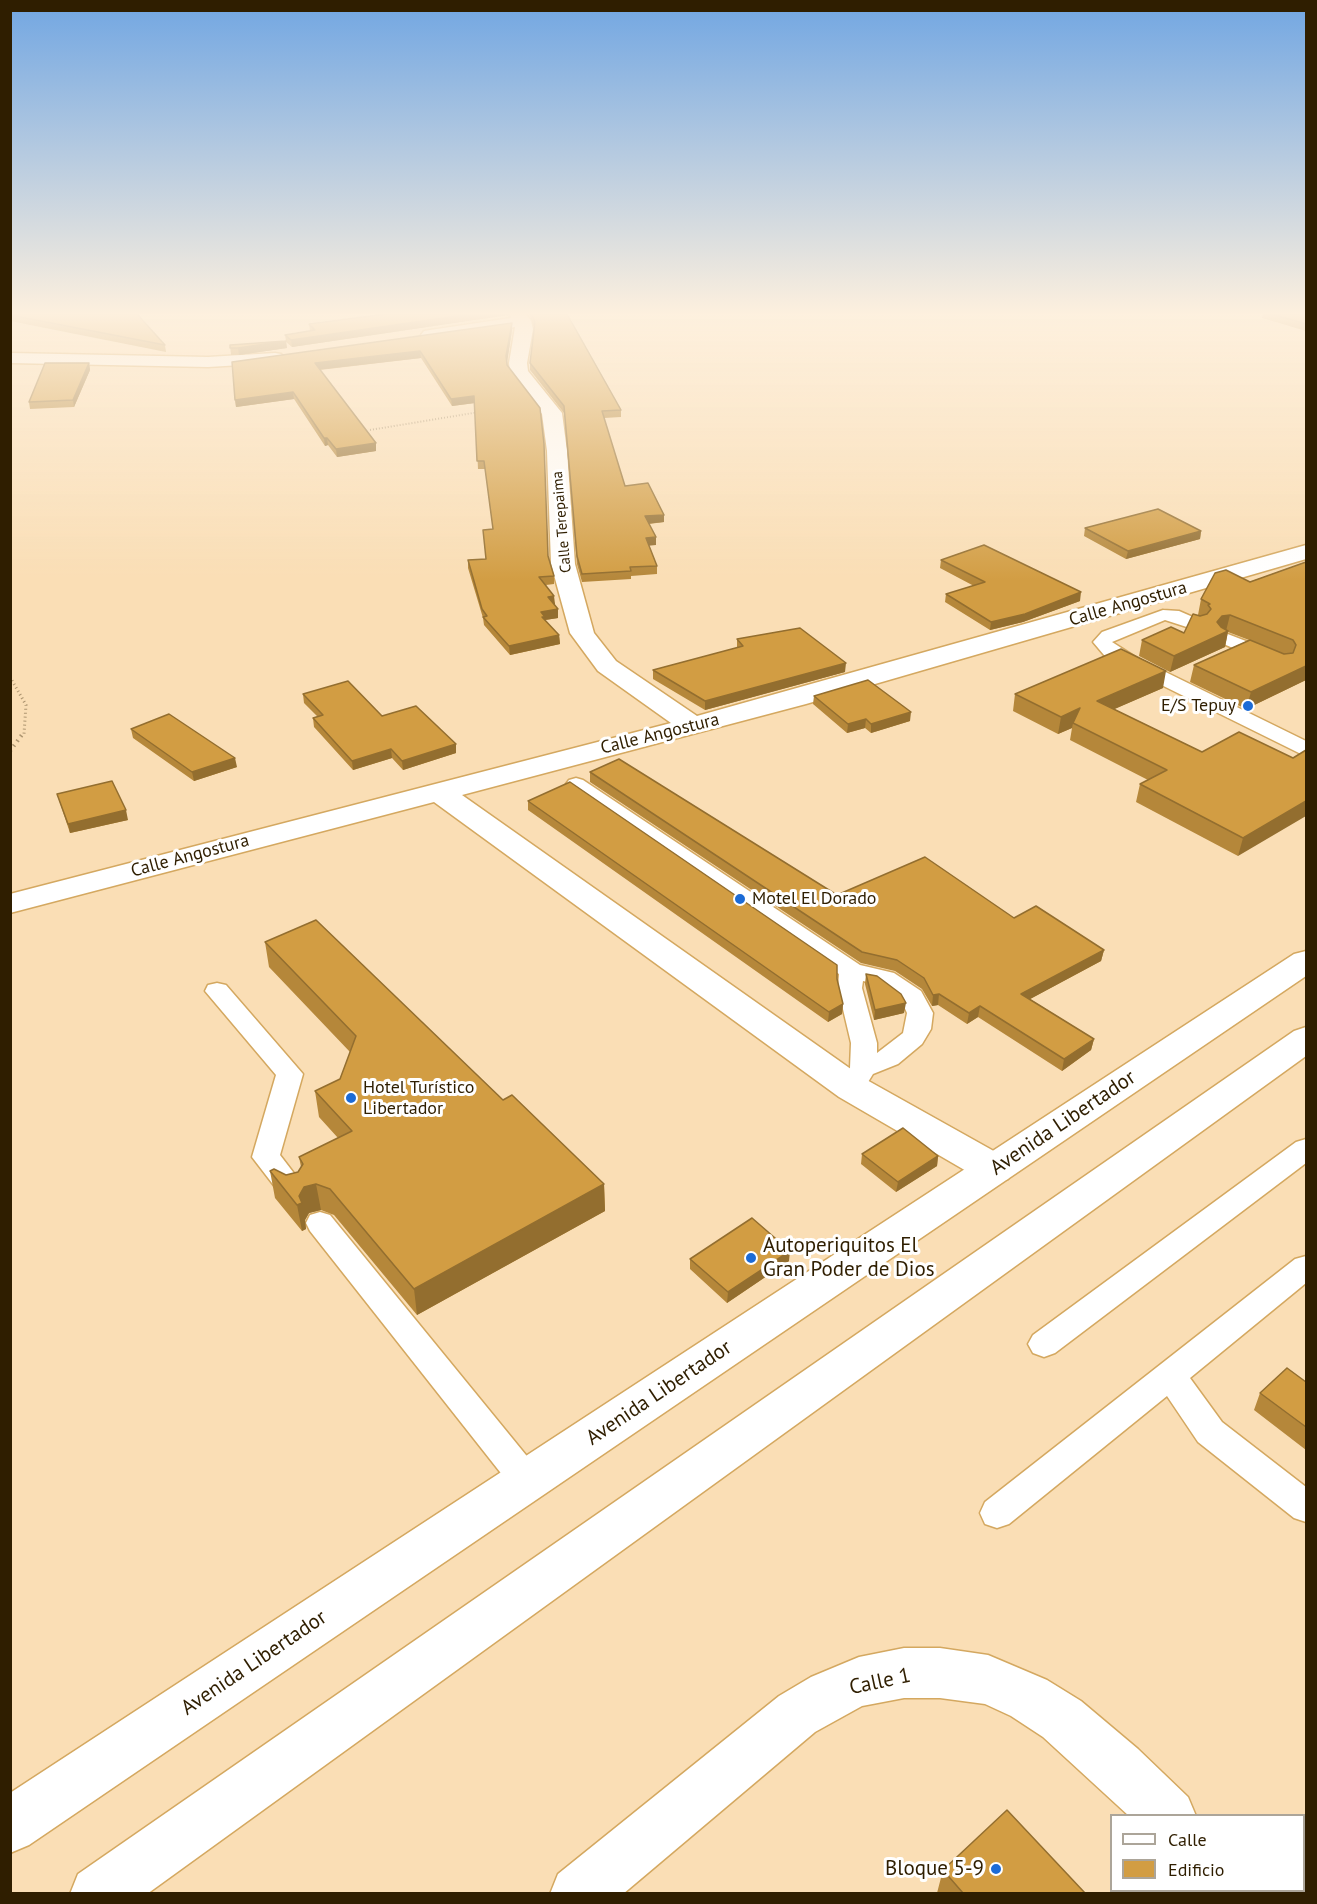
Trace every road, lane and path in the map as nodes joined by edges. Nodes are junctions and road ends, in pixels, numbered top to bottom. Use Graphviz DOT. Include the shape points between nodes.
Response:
graph roads {
  1 [pos="533,403"];
  2 [pos="545,403"];
  3 [pos="370,430"];
  4 [pos="1306,552"];
  5 [pos="1196,625"];
  6 [pos="1226,646"];
  7 [pos="1281,663"];
  8 [pos="1189,673"];
  9 [pos="10,677"];
  10 [pos="1170,682"];
  11 [pos="692,725"];
  12 [pos="1306,728"];
  13 [pos="1286,739"];
  14 [pos="1306,749"];
  15 [pos="10,752"];
  16 [pos="576,784"];
  17 [pos="438,791"];
  18 [pos="10,904"];
  19 [pos="1306,961"];
  20 [pos="852,971"];
  21 [pos="217,991"];
  22 [pos="1306,1039"];
  23 [pos="858,1078"];
  24 [pos="1306,1149"];
  25 [pos="994,1169"];
  26 [pos="292,1189"];
  27 [pos="320,1222"];
  28 [pos="1306,1267"];
  29 [pos="1044,1344"];
  30 [pos="1170,1375"];
  31 [pos="527,1481"];
  32 [pos="1306,1507"];
  33 [pos="997,1513"];
  34 [pos="1168,1814"];
  35 [pos="10,1826"];
  36 [pos="98,1893"];
  37 [pos="578,1893"];
  1 -- 3 [label="path"];
  2 -- 11 [label="street, Calle Terepaima" via="552,413 563,564 582,633 607,666"];
  4 -- 11 [label="street, Calle Angostura"];
  5 -- 10 [label="lane" via="1163,615 1102,639 1111,651"];
  6 -- 7 [label="lane" via="1246,647"];
  8 -- 10 [label="lane"];
  9 -- 15 [label="path" via="26,705 24,734"];
  10 -- 13 [label="lane"];
  11 -- 17 [label="street, Calle Angostura"];
  12 -- 13 [label="lane"];
  13 -- 14 [label="lane"];
  16 -- 20 [label="lane"];
  17 -- 18 [label="street, Calle Angostura"];
  17 -- 23 [label="street"];
  19 -- 25 [label="street, Avenida Libertador"];
  20 -- 23 [label="lane" via="850,988 862,1034"];
  20 -- 23 [label="lane" via="894,983 912,997 920,1013 918,1029 906,1046"];
  21 -- 26 [label="lane" via="290,1074 266,1157"];
  22 -- 36 [label="street"];
  23 -- 25 [label="street"];
  24 -- 29 [label="lane"];
  25 -- 31 [label="street, Avenida Libertador"];
  27 -- 31 [label="lane"];
  28 -- 30 [label="lane"];
  30 -- 32 [label="lane" via="1210,1432"];
  30 -- 33 [label="lane"];
  31 -- 35 [label="street, Avenida Libertador"];
  34 -- 37 [label="street, Calle 1" via="1070,1726 1029,1698 988,1680 904,1673 859,1682 797,1714"];
}
